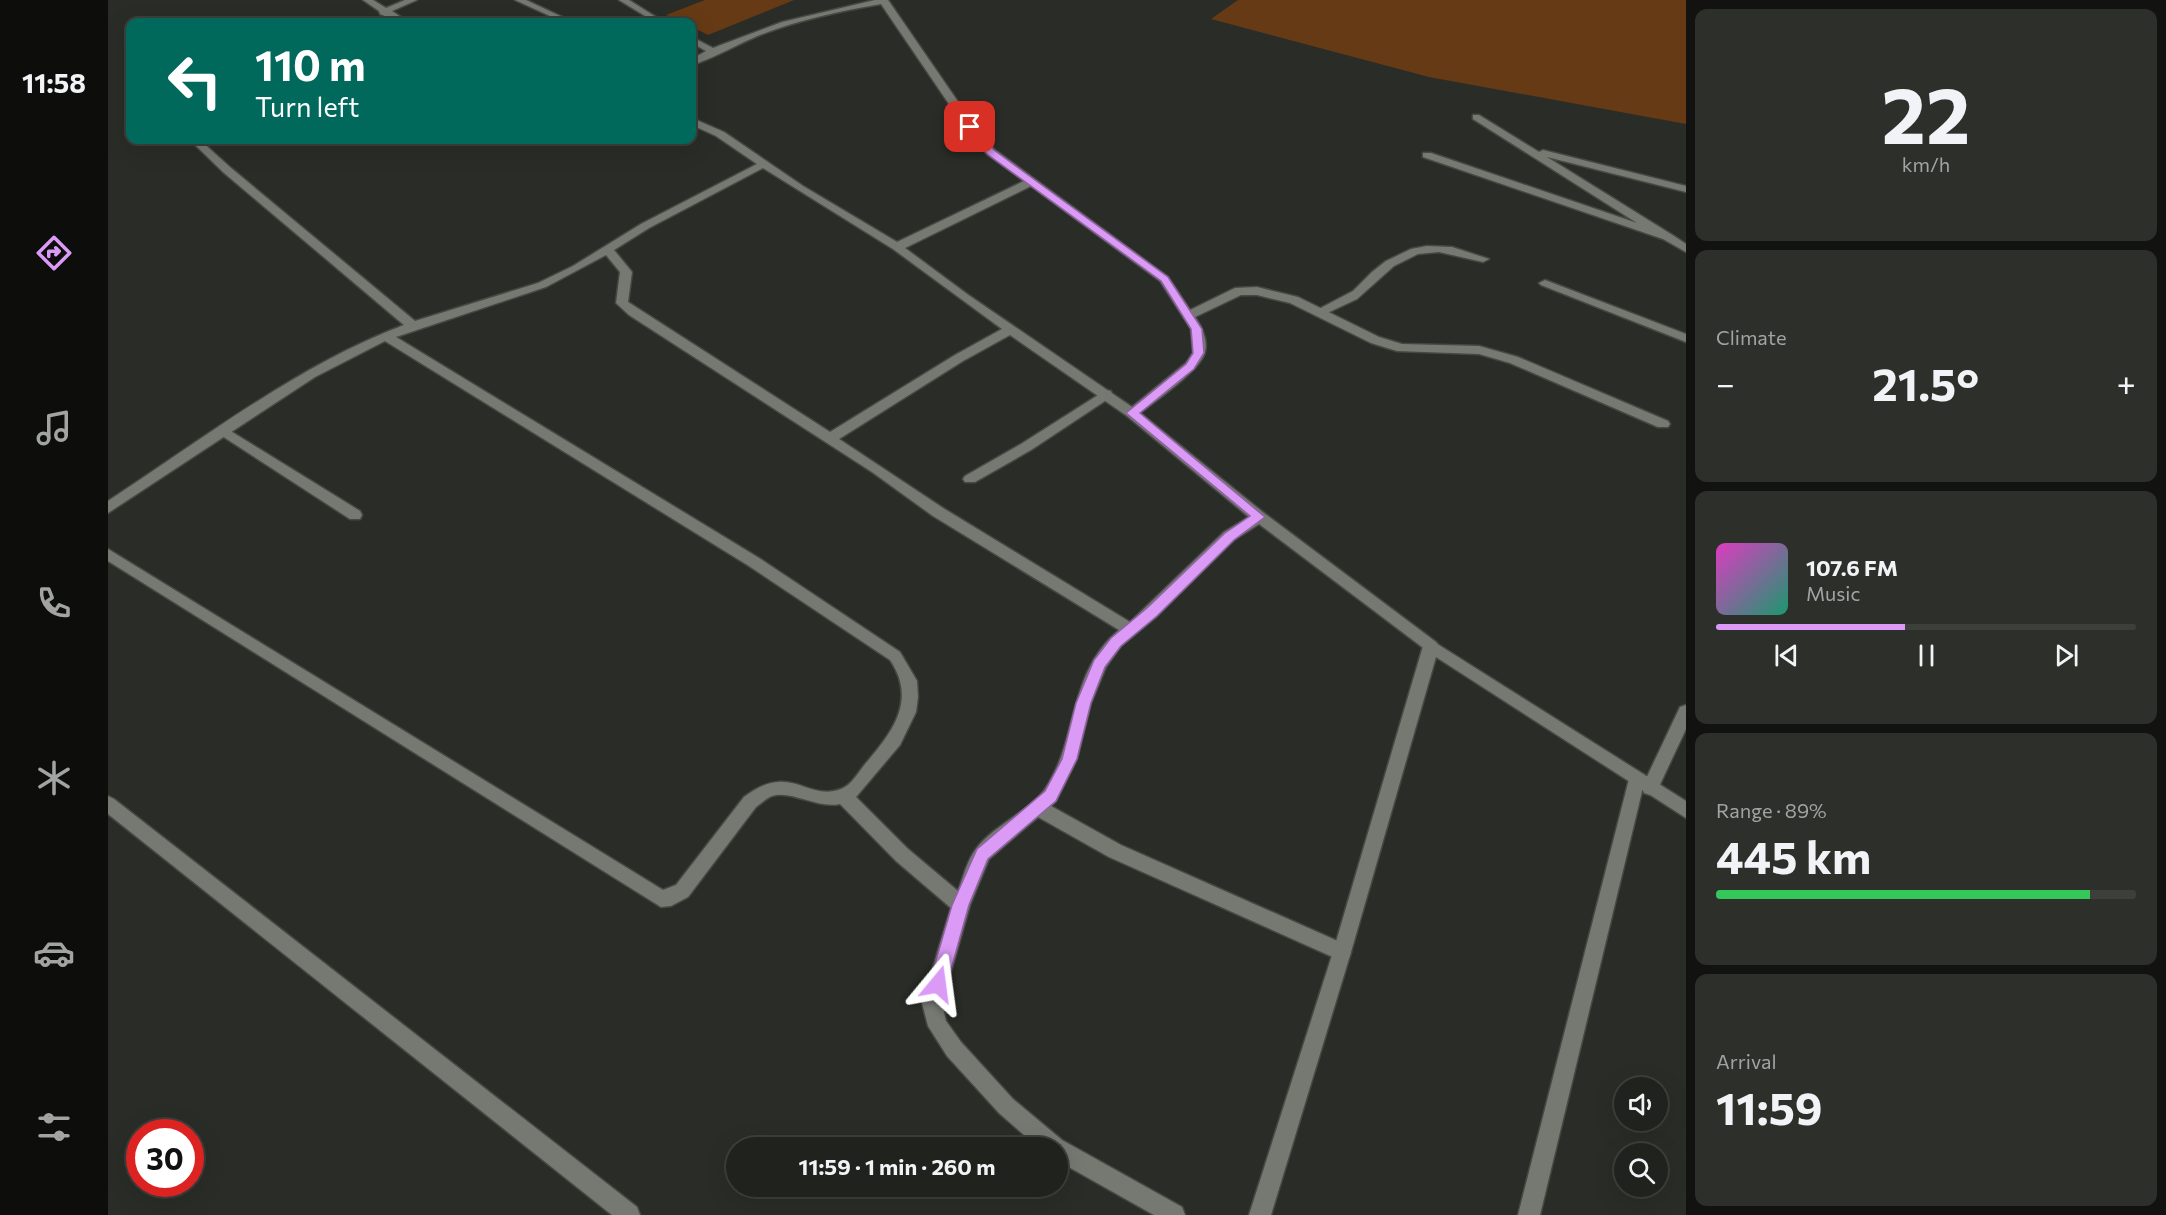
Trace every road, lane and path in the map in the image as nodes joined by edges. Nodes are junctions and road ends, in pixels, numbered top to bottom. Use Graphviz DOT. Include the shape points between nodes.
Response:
graph roads {
  1 [pos="367,0"];
  2 [pos="413,0"];
  3 [pos="519,0"];
  4 [pos="623,0"];
  5 [pos="884,1"];
  6 [pos="384,15"];
  7 [pos="393,18"];
  8 [pos="560,18"];
  9 [pos="653,18"];
  10 [pos="696,42"];
  11 [pos="712,51"];
  12 [pos="696,60"];
  13 [pos="1476,117"];
  14 [pos="696,123"];
  15 [pos="199,144"];
  16 [pos="1528,149"];
  17 [pos="1427,156"];
  18 [pos="764,164"];
  19 [pos="1032,182"];
  20 [pos="1686,189"];
  21 [pos="1670,238"];
  22 [pos="897,247"];
  23 [pos="1686,249"];
  24 [pos="608,250"];
  25 [pos="1483,259"];
  26 [pos="1545,283"];
  27 [pos="1319,312"];
  28 [pos="1188,316"];
  29 [pos="413,326"];
  30 [pos="1012,329"];
  31 [pos="386,336"];
  32 [pos="1686,338"];
  33 [pos="1106,394"];
  34 [pos="1132,413"];
  35 [pos="1663,424"];
  36 [pos="224,431"];
  37 [pos="829,439"];
  38 [pos="970,479"];
  39 [pos="108,508"];
  40 [pos="355,515"];
  41 [pos="1259,517"];
  42 [pos="108,554"];
  43 [pos="1131,630"];
  44 [pos="1431,646"];
  45 [pos="1686,711"];
  46 [pos="1644,784"];
  47 [pos="844,797"];
  48 [pos="108,804"];
  49 [pos="1037,807"];
  50 [pos="1686,810"];
  51 [pos="961,905"];
  52 [pos="1342,952"];
  53 [pos="1040,1137"];
  54 [pos="1068,1156"];
  55 [pos="629,1215"];
  56 [pos="1174,1215"];
  57 [pos="1260,1215"];
  58 [pos="1529,1215"];
  1 -- 6 [label="street"];
  2 -- 6 [label="street"];
  3 -- 8 [label="street"];
  4 -- 9 [label="street"];
  5 -- 11 [label="street" via="830,10"];
  5 -- 19 [label="street" via="970,127 991,152"];
  6 -- 7 [label="street"];
  10 -- 11 [label="street"];
  11 -- 12 [label="street"];
  13 -- 16 [label="street"];
  14 -- 18 [label="street"];
  15 -- 29 [label="street"];
  16 -- 20 [label="street"];
  16 -- 21 [label="street"];
  17 -- 21 [label="street"];
  18 -- 22 [label="street"];
  18 -- 24 [label="street" via="645,226"];
  19 -- 22 [label="street"];
  19 -- 28 [label="street" via="1164,279"];
  21 -- 23 [label="street"];
  22 -- 30 [label="street"];
  24 -- 29 [label="street" via="542,285"];
  24 -- 37 [label="street" via="626,272 622,303"];
  25 -- 27 [label="street" via="1451,249 1412,251 1374,275 1357,294"];
  26 -- 32 [label="street"];
  27 -- 28 [label="street" via="1285,298 1239,291"];
  27 -- 35 [label="street" via="1375,340 1401,348 1479,350 1514,360"];
  28 -- 34 [label="street" via="1197,329 1199,353 1190,366"];
  29 -- 31 [label="street"];
  30 -- 33 [label="street"];
  30 -- 37 [label="street"];
  31 -- 36 [label="street" via="311,374"];
  31 -- 47 [label="street" via="754,562 895,656 908,680 910,704 902,728 854,790"];
  33 -- 34 [label="street"];
  33 -- 38 [label="street"];
  34 -- 41 [label="street"];
  36 -- 39 [label="street"];
  36 -- 40 [label="street"];
  37 -- 43 [label="street" via="948,518"];
  41 -- 43 [label="street" via="1229,536"];
  41 -- 44 [label="street"];
  42 -- 47 [label="street" via="661,899 682,891 750,802 764,791 776,788 831,799"];
  43 -- 49 [label="street" via="1099,664 1083,703 1069,759 1050,796"];
  44 -- 46 [label="street"];
  44 -- 52 [label="street"];
  45 -- 46 [label="street"];
  46 -- 50 [label="street"];
  46 -- 58 [label="street"];
  47 -- 51 [label="street"];
  48 -- 55 [label="street"];
  49 -- 51 [label="street" via="982,854"];
  49 -- 52 [label="street" via="1115,852"];
  51 -- 53 [label="street" via="932,1003 938,1026 1006,1106"];
  52 -- 57 [label="street"];
  54 -- 56 [label="street"];
}
